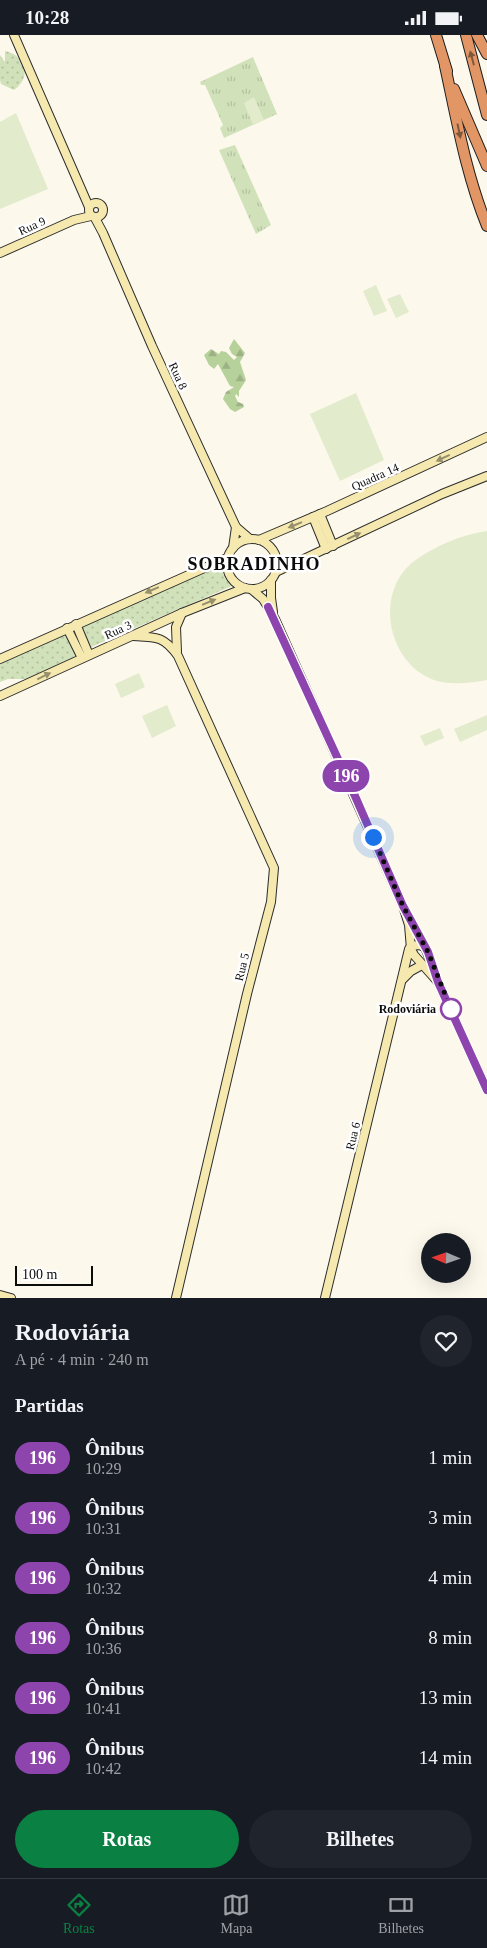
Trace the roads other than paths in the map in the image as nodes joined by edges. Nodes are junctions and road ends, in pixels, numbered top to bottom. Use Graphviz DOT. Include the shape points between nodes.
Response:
graph roads {
  1 [pos="14,35"];
  2 [pos="436,35"];
  3 [pos="466,35"];
  4 [pos="477,35"];
  5 [pos="487,54"];
  6 [pos="445,66"];
  7 [pos="487,115"];
  8 [pos="487,166"];
  9 [pos="93,211"];
  10 [pos="487,226"];
  11 [pos="0,253"];
  12 [pos="487,437"];
  13 [pos="487,476"];
  14 [pos="317,516"];
  15 [pos="236,527"];
  16 [pos="250,539"];
  17 [pos="259,540"];
  18 [pos="330,547"];
  19 [pos="233,549"];
  20 [pos="229,557"];
  21 [pos="276,572"];
  22 [pos="271,580"];
  23 [pos="248,588"];
  24 [pos="182,613"];
  25 [pos="275,619"];
  26 [pos="76,624"];
  27 [pos="67,628"];
  28 [pos="132,637"];
  29 [pos="178,656"];
  30 [pos="85,657"];
  31 [pos="0,659"];
  32 [pos="0,696"];
  33 [pos="403,906"];
  34 [pos="411,946"];
  35 [pos="426,949"];
  36 [pos="422,965"];
  37 [pos="402,980"];
  38 [pos="438,982"];
  39 [pos="487,1090"];
  40 [pos="0,1295"];
  41 [pos="11,1298"];
  42 [pos="176,1298"];
  43 [pos="325,1298"];
  1 -- 9 [label="main road"];
  2 -- 6 [label="highway"];
  7 -- 3 [label="highway, one-way"];
  4 -- 5 [label="highway"];
  6 -- 8 [label="highway"];
  6 -- 10 [label="highway, one-way" via="466,168"];
  9 -- 11 [label="main road, Rua 9"];
  9 -- 15 [label="main road, Rua 8"];
  12 -- 14 [label="main road, Quadra 14, one-way"];
  18 -- 13 [label="main road, one-way"];
  14 -- 17 [label="main road, Quadra 14, one-way"];
  14 -- 18 [label="main road"];
  15 -- 16 [label="main road, Rua 8"];
  15 -- 19 [label="main road"];
  16 -- 17 [label="main road"];
  16 -- 19 [label="main road"];
  17 -- 21 [label="main road" via="272,549"];
  18 -- 21 [label="main road"];
  19 -- 20 [label="main road"];
  20 -- 23 [label="main road" via="234,581"];
  20 -- 26 [label="main road, Rua 3, one-way"];
  21 -- 22 [label="main road"];
  22 -- 23 [label="main road" via="259,588"];
  22 -- 25 [label="main road"];
  24 -- 23 [label="main road, Rua 3, one-way"];
  23 -- 25 [label="main road" via="263,599"];
  24 -- 28 [label="main road, Rua 3"];
  24 -- 29 [label="main road" via="175,634"];
  25 -- 33 [label="main road"];
  26 -- 27 [label="main road, Rua 3"];
  26 -- 30 [label="main road"];
  27 -- 30 [label="main road"];
  27 -- 31 [label="main road, Rua 3"];
  28 -- 29 [label="main road" via="159,638"];
  28 -- 30 [label="main road, Rua 3"];
  29 -- 42 [label="main road, Rua 5" via="274,868 274,876 271,902"];
  32 -- 30 [label="main road, Rua 3, one-way"];
  33 -- 34 [label="main road"];
  33 -- 35 [label="main road"];
  34 -- 35 [label="main road" via="416,944"];
  34 -- 36 [label="main road"];
  34 -- 37 [label="main road, Rua 6"];
  35 -- 36 [label="main road" via="426,960"];
  35 -- 38 [label="main road"];
  36 -- 37 [label="main road"];
  36 -- 38 [label="main road"];
  37 -- 43 [label="main road, Rua 6"];
  38 -- 39 [label="main road"];
  40 -- 41 [label="main road"];
}
